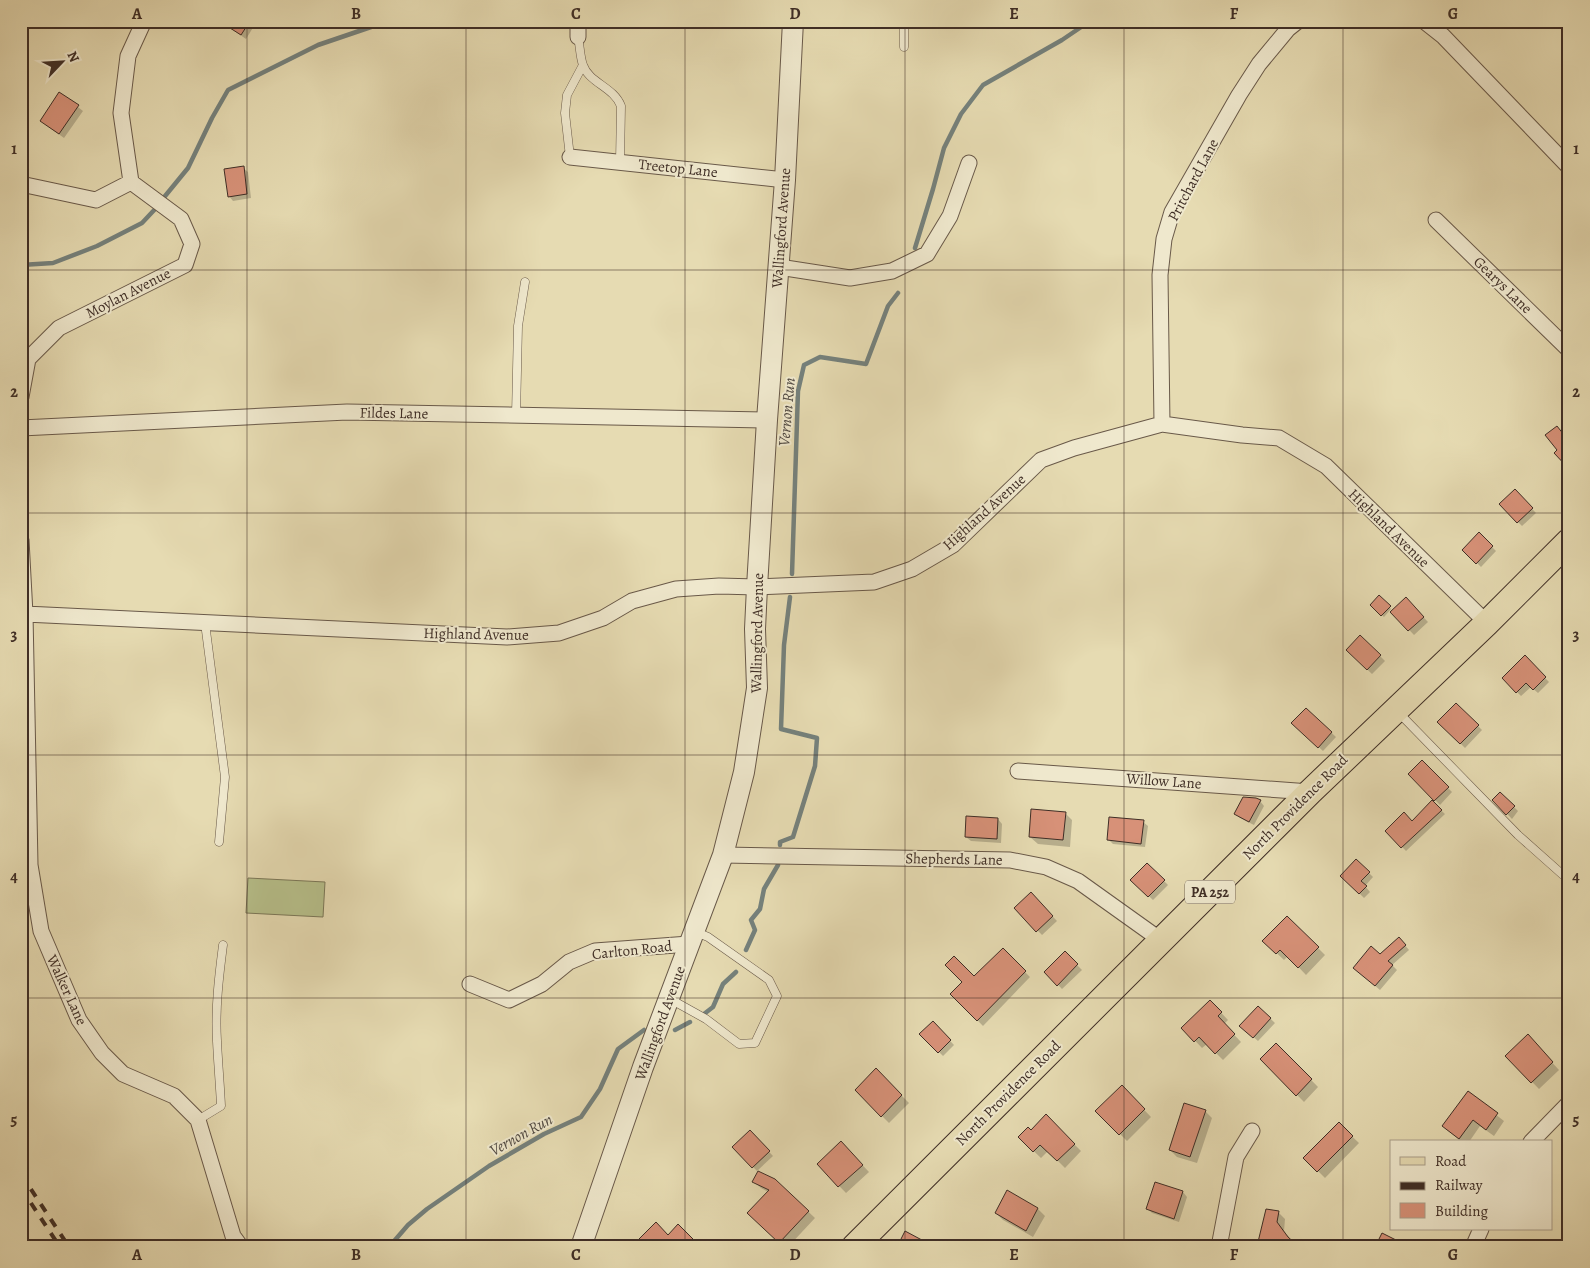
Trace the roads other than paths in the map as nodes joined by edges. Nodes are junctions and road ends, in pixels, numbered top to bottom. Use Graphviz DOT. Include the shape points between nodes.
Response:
graph roads {
  1 [pos="144,21"];
  2 [pos="578,21"];
  3 [pos="794,21"];
  4 [pos="904,21"];
  5 [pos="1298,21"];
  6 [pos="1424,21"];
  7 [pos="578,37"];
  8 [pos="904,47"];
  9 [pos="583,65"];
  10 [pos="570,157"];
  11 [pos="620,162"];
  12 [pos="969,163"];
  13 [pos="1569,167"];
  14 [pos="785,180"];
  15 [pos="131,182"];
  16 [pos="21,184"];
  17 [pos="1436,220"];
  18 [pos="779,267"];
  19 [pos="525,282"];
  20 [pos="1569,350"];
  21 [pos="21,397"];
  22 [pos="516,415"];
  23 [pos="767,420"];
  24 [pos="1162,424"];
  25 [pos="21,428"];
  26 [pos="21,540"];
  27 [pos="1569,541"];
  28 [pos="757,587"];
  29 [pos="25,614"];
  30 [pos="206,623"];
  31 [pos="1487,624"];
  32 [pos="1395,709"];
  33 [pos="1018,771"];
  34 [pos="1310,792"];
  35 [pos="219,842"];
  36 [pos="723,855"];
  37 [pos="1563,875"];
  38 [pos="691,938"];
  39 [pos="1162,941"];
  40 [pos="223,945"];
  41 [pos="470,984"];
  42 [pos="669,998"];
  43 [pos="1569,1103"];
  44 [pos="198,1120"];
  45 [pos="1252,1131"];
  46 [pos="1533,1140"];
  47 [pos="1481,1230"];
  48 [pos="241,1247"];
  49 [pos="582,1247"];
  50 [pos="854,1247"];
  51 [pos="1219,1247"];
  52 [pos="1473,1247"];
  1 -- 15 [label="street" via="128,56 121,113"];
  2 -- 7 [label="street"];
  3 -- 14 [label="street, Wallingford Avenue"];
  4 -- 8 [label="lane"];
  5 -- 24 [label="street, Pritchard Lane" via="1259,64 1172,212 1164,239 1160,275"];
  6 -- 13 [label="street" via="1443,36"];
  7 -- 9 [label="lane"];
  9 -- 10 [label="lane" via="566,95"];
  9 -- 11 [label="lane" via="618,98 621,106"];
  10 -- 11 [label="street, Treetop Lane"];
  11 -- 14 [label="street, Treetop Lane"];
  12 -- 18 [label="street" via="950,216 927,254 892,271 850,278"];
  14 -- 18 [label="street, Wallingford Avenue"];
  15 -- 16 [label="street" via="96,200"];
  15 -- 21 [label="street, Moylan Avenue" via="181,219 192,244 185,264 59,328 28,359"];
  17 -- 20 [label="street, Gearys Lane"];
  18 -- 23 [label="street, Wallingford Avenue"];
  19 -- 22 [label="lane" via="518,326"];
  22 -- 23 [label="street, Fildes Lane"];
  22 -- 25 [label="street, Fildes Lane" via="347,412"];
  23 -- 28 [label="street, Wallingford Avenue"];
  24 -- 28 [label="street, Highland Avenue" via="1041,460 953,545 912,569 874,582"];
  24 -- 31 [label="street, Highland Avenue" via="1279,438 1326,466"];
  26 -- 29 [label="street"];
  27 -- 31 [label="main road, North Providence Road / PA 252"];
  28 -- 30 [label="street, Highland Avenue" via="676,589 632,600 603,618 559,633 507,637"];
  28 -- 36 [label="street, Wallingford Avenue" via="757,688 744,772"];
  29 -- 30 [label="street, Highland Avenue"];
  29 -- 44 [label="street, Walker Lane" via="30,865 41,931 79,1020 102,1053 123,1074 174,1096"];
  30 -- 35 [label="lane" via="225,777"];
  31 -- 32 [label="main road, North Providence Road / PA 252"];
  32 -- 34 [label="main road, North Providence Road / PA 252"];
  32 -- 37 [label="lane" via="1518,835"];
  33 -- 34 [label="street, Willow Lane"];
  34 -- 39 [label="main road, North Providence Road / PA 252"];
  36 -- 38 [label="street, Wallingford Avenue"];
  36 -- 39 [label="street, Shepherds Lane" via="1010,860 1046,867 1078,882"];
  38 -- 41 [label="street, Carlton Road" via="595,952 569,962 542,984 509,1000"];
  38 -- 42 [label="street, Wallingford Avenue"];
  38 -- 42 [label="lane" via="708,937 770,980 777,996 755,1043 740,1044"];
  39 -- 50 [label="main road, North Providence Road / PA 252"];
  40 -- 44 [label="lane" via="217,1031 220,1106"];
  42 -- 49 [label="street, Wallingford Avenue"];
  43 -- 46 [label="street"];
  44 -- 48 [label="street, Walker Lane" via="233,1236"];
  45 -- 51 [label="street" via="1236,1157"];
  47 -- 52 [label="street"];
}
